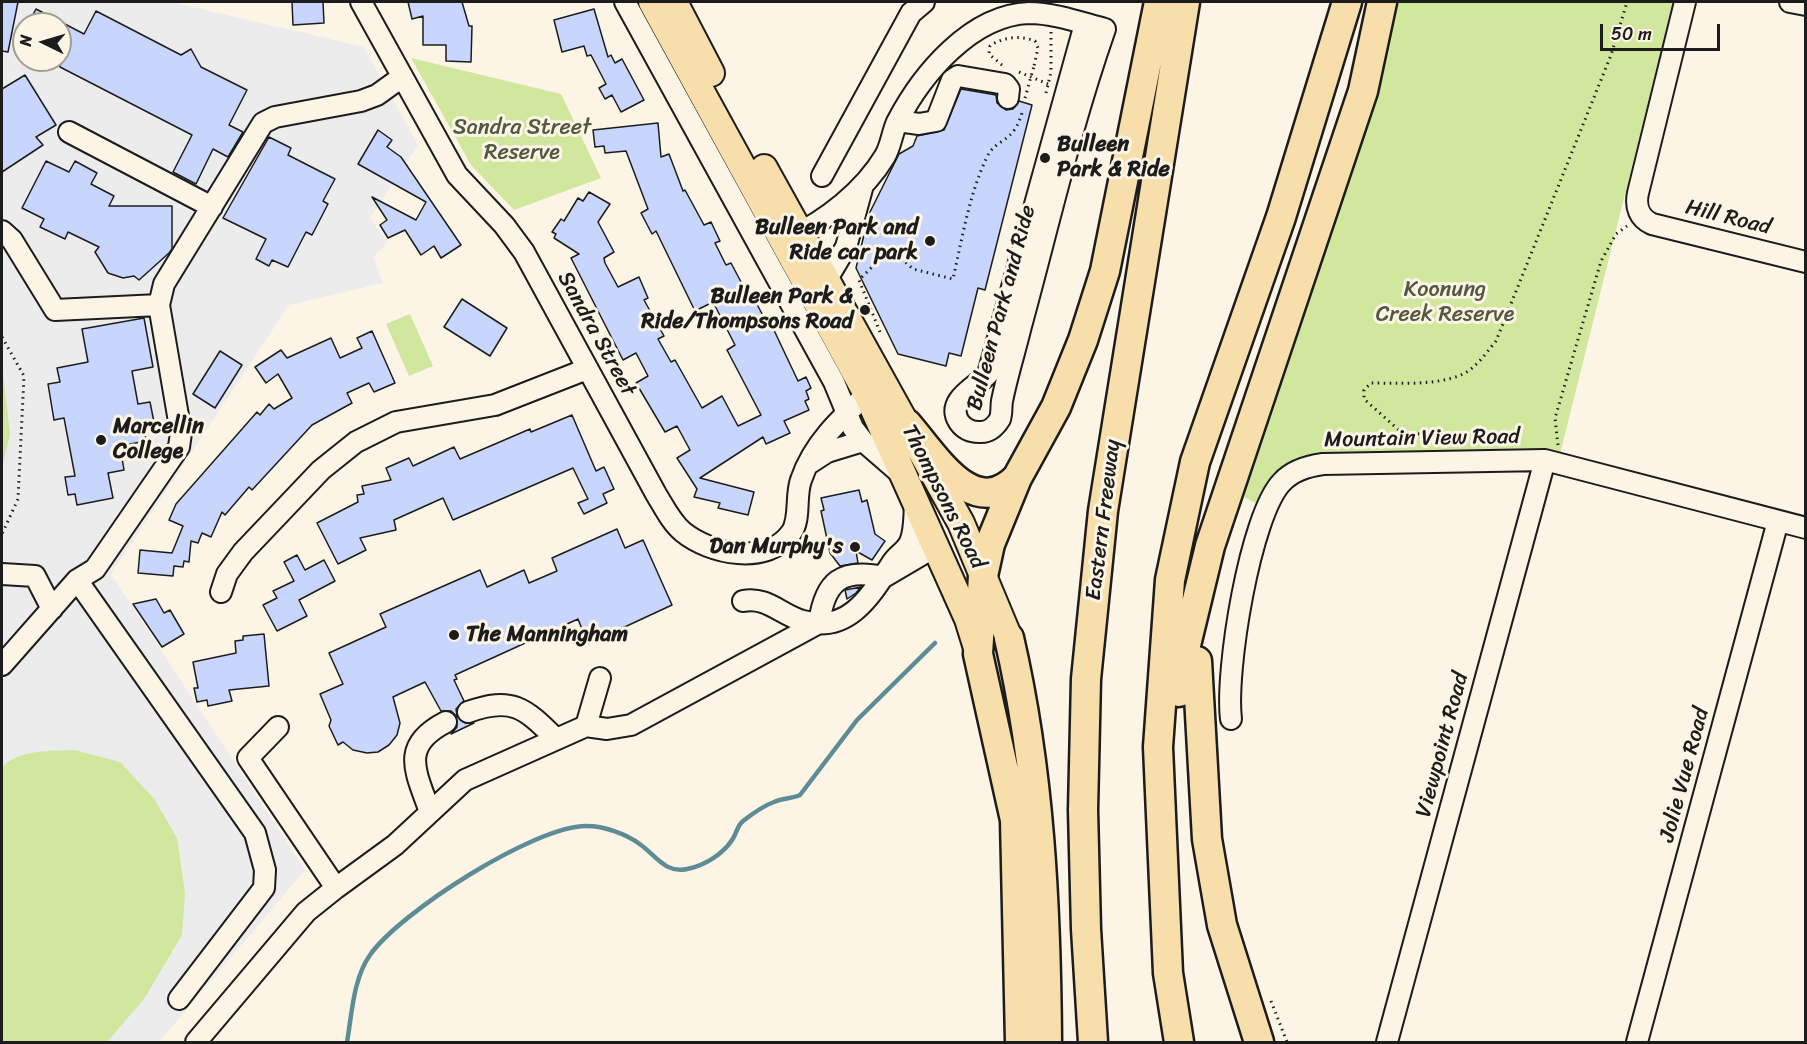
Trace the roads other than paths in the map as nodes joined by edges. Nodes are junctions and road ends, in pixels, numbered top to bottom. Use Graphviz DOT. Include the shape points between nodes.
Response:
graph roads {
  1 [pos="361,2"];
  2 [pos="625,2"];
  3 [pos="652,2"];
  4 [pos="674,2"];
  5 [pos="924,2"];
  6 [pos="1159,2"];
  7 [pos="1185,2"];
  8 [pos="1347,2"];
  9 [pos="1382,2"];
  10 [pos="1686,2"];
  11 [pos="1790,2"];
  12 [pos="1806,5"];
  13 [pos="1085,24"];
  14 [pos="402,77"];
  15 [pos="1017,98"];
  16 [pos="898,121"];
  17 [pos="69,132"];
  18 [pos="822,176"];
  19 [pos="863,185"];
  20 [pos="212,207"];
  21 [pos="7,236"];
  22 [pos="792,237"];
  23 [pos="1806,262"];
  24 [pos="827,279"];
  25 [pos="159,304"];
  26 [pos="587,369"];
  27 [pos="867,394"];
  28 [pos="846,414"];
  29 [pos="907,424"];
  30 [pos="863,441"];
  31 [pos="1546,452"];
  32 [pos="808,465"];
  33 [pos="903,476"];
  34 [pos="1017,478"];
  35 [pos="915,505"];
  36 [pos="1778,520"];
  37 [pos="1806,528"];
  38 [pos="1210,546"];
  39 [pos="935,547"];
  40 [pos="2,574"];
  41 [pos="983,576"];
  42 [pos="884,577"];
  43 [pos="77,580"];
  44 [pos="221,591"];
  45 [pos="743,601"];
  46 [pos="52,609"];
  47 [pos="819,623"];
  48 [pos="1009,638"];
  49 [pos="978,654"];
  50 [pos="2,665"];
  51 [pos="600,678"];
  52 [pos="468,712"];
  53 [pos="1231,719"];
  54 [pos="446,722"];
  55 [pos="586,726"];
  56 [pos="278,727"];
  57 [pos="556,739"];
  58 [pos="430,812"];
  59 [pos="336,888"];
  60 [pos="1168,973"];
  61 [pos="179,999"];
  62 [pos="196,1042"];
  63 [pos="1020,1042"];
  64 [pos="1047,1042"];
  65 [pos="1093,1042"];
  66 [pos="1179,1042"];
  67 [pos="1258,1042"];
  68 [pos="1387,1042"];
  69 [pos="1637,1042"];
  1 -- 14 [label="street, Sandra Street"];
  2 -- 28 [label="street, Thompsons Road" via="834,382"];
  3 -- 22 [label="main road, Thompsons Road"];
  4 -- 22 [label="main road, Thompsons Road"];
  5 -- 18 [label="street" via="911,13"];
  6 -- 34 [label="highway" via="1105,272 1056,406"];
  7 -- 65 [label="highway, Eastern Freeway" via="1103,511 1086,679 1084,834"];
  8 -- 60 [label="highway" via="1281,217 1195,462 1170,580 1158,747"];
  9 -- 38 [label="highway" via="1363,91"];
  10 -- 23 [label="street, Hill Road" via="1638,193 1641,217 1652,224"];
  11 -- 12 [label="street"];
  13 -- 13 [label="street, Bulleen Park and Ride" via="988,374 956,404 956,416 971,431 995,427 1001,415 1081,104 1105,29"];
  13 -- 16 [label="street" via="1030,13 1000,17 944,58 922,81"];
  14 -- 20 [label="street" via="366,100 275,117 263,123"];
  14 -- 26 [label="street, Sandra Street" via="463,185 504,225 524,252"];
  15 -- 16 [label="street" via="1005,84 958,76 952,80 936,122"];
  16 -- 19 [label="street" via="886,154"];
  17 -- 20 [label="street"];
  19 -- 22 [label="street" via="824,218"];
  19 -- 24 [label="street" via="846,247"];
  20 -- 25 [label="street" via="164,284"];
  21 -- 25 [label="street" via="55,310"];
  22 -- 24 [label="main road, Thompsons Road"];
  22 -- 27 [label="main road, Thompsons Road"];
  24 -- 29 [label="main road, Thompsons Road"];
  25 -- 43 [label="street" via="181,434 179,447 95,569"];
  26 -- 32 [label="street, Sandra Street" via="667,513 682,531 710,546 728,552 754,553 786,539 795,525 798,490"];
  26 -- 44 [label="street" via="495,405 396,422 356,442 321,470 243,552 227,574"];
  27 -- 28 [label="street, Sandra Street"];
  27 -- 33 [label="main road, Thompsons Road"];
  28 -- 30 [label="street, Thompsons Road"];
  28 -- 32 [label="street, Sandra Street" via="826,434"];
  29 -- 34 [label="highway" via="954,477 978,494 1005,490"];
  29 -- 39 [label="main road" via="941,517 942,536"];
  29 -- 41 [label="main road, Thompsons Road" via="961,523"];
  30 -- 32 [label="street" via="827,452"];
  30 -- 33 [label="street, Thompsons Road"];
  31 -- 36 [label="street, Mountain View Road"];
  31 -- 53 [label="street, Mountain View Road" via="1323,464 1300,469 1282,482 1265,511 1243,596 1231,660"];
  31 -- 68 [label="street, Viewpoint Road"];
  33 -- 35 [label="main road, Thompsons Road"];
  34 -- 41 [label="highway" via="990,544"];
  35 -- 39 [label="main road, Thompsons Road"];
  35 -- 42 [label="street" via="909,543"];
  36 -- 37 [label="street, Mountain View Road"];
  36 -- 69 [label="street, Jolie Vue Road"];
  38 -- 60 [label="highway" via="1186,645 1170,747 1165,840"];
  38 -- 67 [label="highway" via="1202,577 1196,678 1207,839 1222,925"];
  39 -- 42 [label="street"];
  39 -- 49 [label="main road, Thompsons Road" via="968,619"];
  40 -- 46 [label="street" via="35,576"];
  41 -- 48 [label="main road, Thompsons Road"];
  41 -- 49 [label="highway"];
  42 -- 47 [label="street" via="858,611 847,618"];
  42 -- 47 [label="street" via="852,574 836,583 825,594"];
  43 -- 46 [label="street"];
  43 -- 61 [label="street" via="255,833 265,870 264,888"];
  45 -- 47 [label="street" via="760,600 803,621"];
  46 -- 50 [label="street"];
  47 -- 55 [label="street" via="631,725 607,729"];
  48 -- 64 [label="highway, Thompsons Road" via="1024,704 1041,835"];
  49 -- 63 [label="highway, Thompsons Road" via="1015,820"];
  51 -- 55 [label="street"];
  52 -- 57 [label="street" via="495,705 515,706"];
  54 -- 58 [label="street" via="426,734 416,749 415,769"];
  55 -- 57 [label="street"];
  56 -- 59 [label="street" via="248,758"];
  57 -- 58 [label="street" via="474,775 455,787"];
  58 -- 59 [label="street" via="371,865"];
  59 -- 62 [label="street" via="306,912"];
  60 -- 66 [label="highway"];
}
